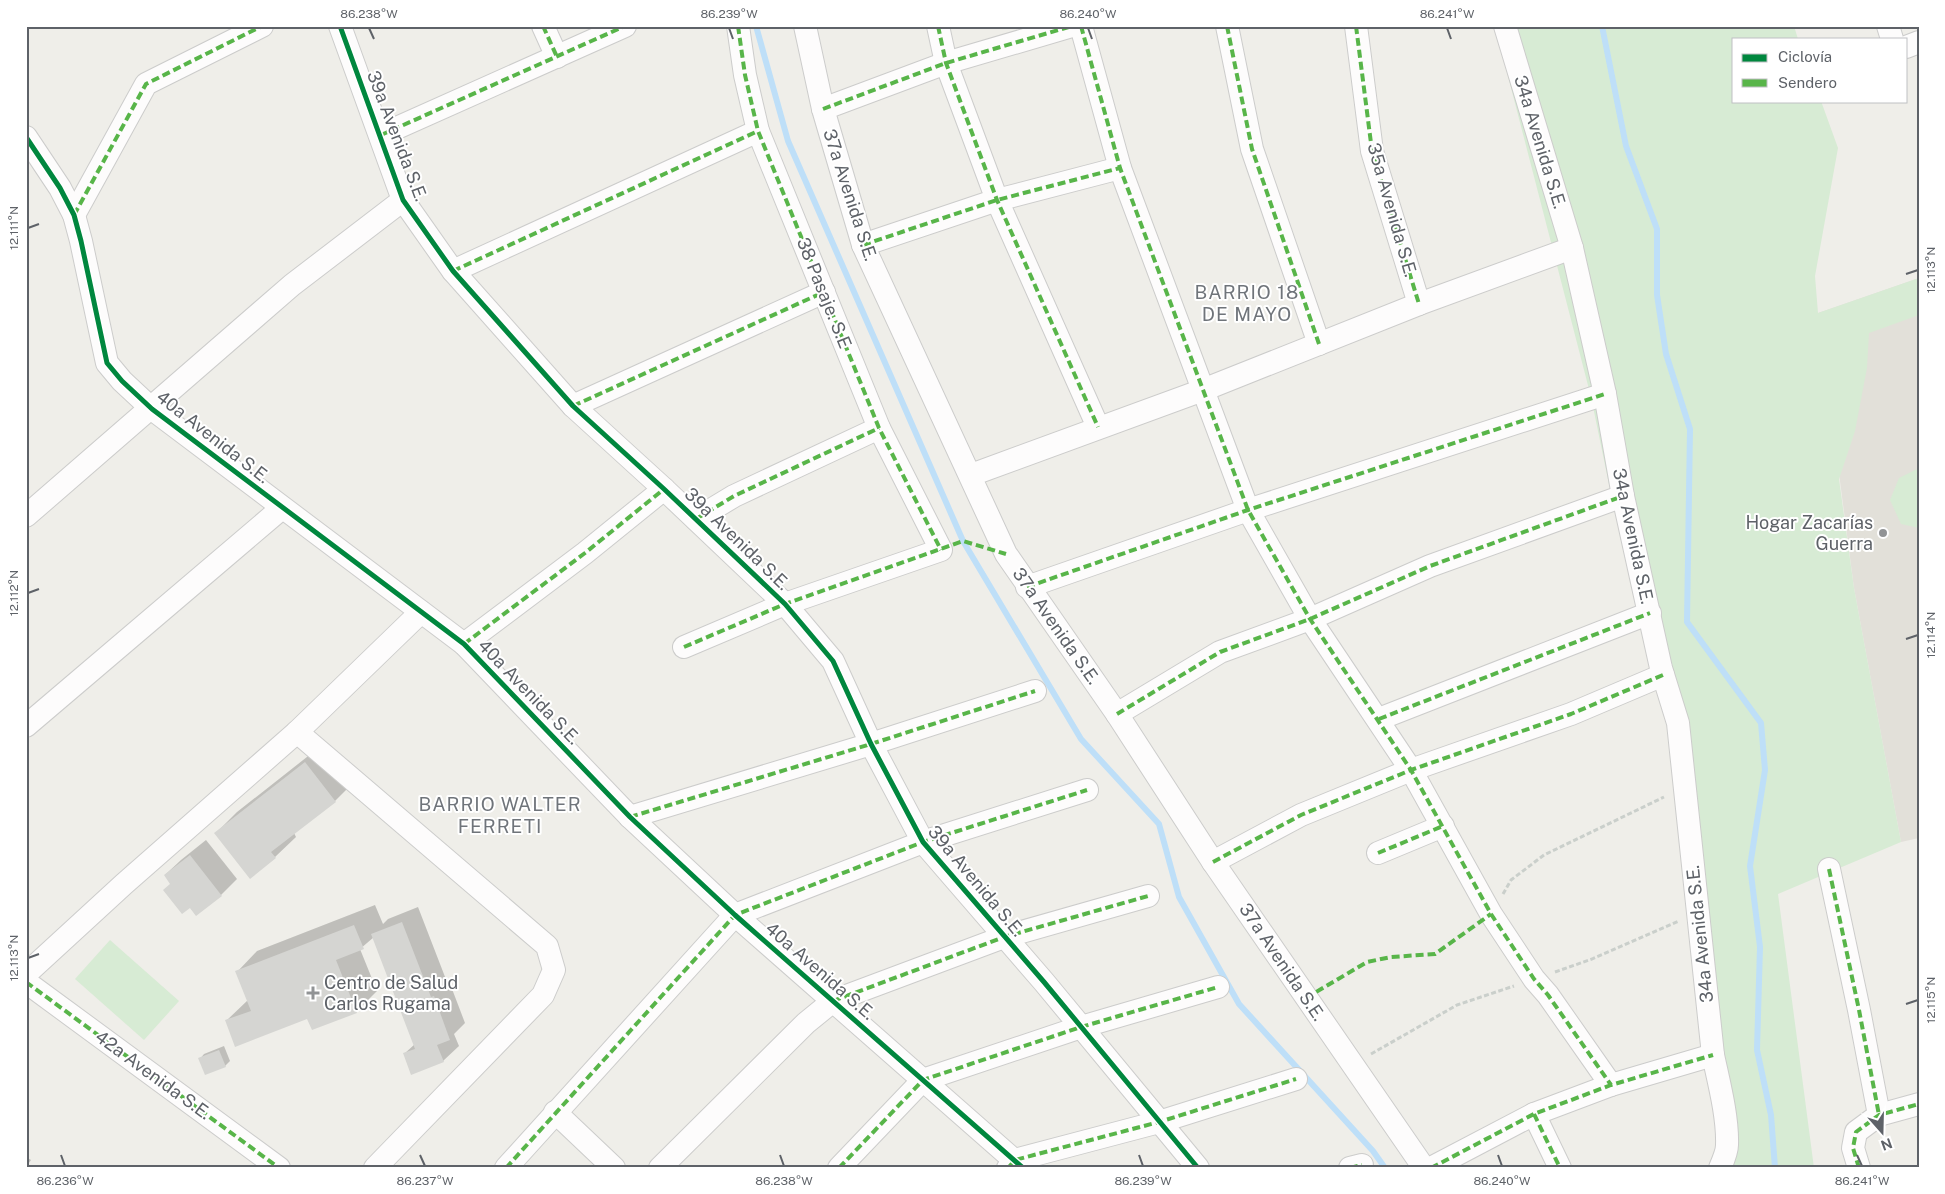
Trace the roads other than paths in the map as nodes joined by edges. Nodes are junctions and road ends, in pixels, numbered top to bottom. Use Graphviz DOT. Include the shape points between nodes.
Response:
graph roads {
  1 [pos="262,26"];
  2 [pos="340,26"];
  3 [pos="543,26"];
  4 [pos="624,26"];
  5 [pos="738,26"];
  6 [pos="805,26"];
  7 [pos="938,26"];
  8 [pos="1072,26"];
  9 [pos="1081,26"];
  10 [pos="1227,26"];
  11 [pos="1356,26"];
  12 [pos="1505,26"];
  13 [pos="1888,26"];
  14 [pos="1892,38"];
  15 [pos="557,57"];
  16 [pos="946,63"];
  17 [pos="823,109"];
  18 [pos="758,131"];
  19 [pos="381,135"];
  20 [pos="26,137"];
  21 [pos="1120,168"];
  22 [pos="403,200"];
  23 [pos="997,200"];
  24 [pos="74,215"];
  25 [pos="863,245"];
  26 [pos="1572,248"];
  27 [pos="453,271"];
  28 [pos="824,292"];
  29 [pos="1419,304"];
  30 [pos="1319,344"];
  31 [pos="1203,390"];
  32 [pos="1605,394"];
  33 [pos="573,406"];
  34 [pos="152,409"];
  35 [pos="1098,427"];
  36 [pos="879,428"];
  37 [pos="970,475"];
  38 [pos="664,489"];
  39 [pos="1623,496"];
  40 [pos="282,508"];
  41 [pos="1248,510"];
  42 [pos="26,516"];
  43 [pos="696,519"];
  44 [pos="1027,587"];
  45 [pos="785,604"];
  46 [pos="421,612"];
  47 [pos="1650,613"];
  48 [pos="1310,619"];
  49 [pos="464,644"];
  50 [pos="684,647"];
  51 [pos="1663,675"];
  52 [pos="1035,691"];
  53 [pos="1117,714"];
  54 [pos="1379,719"];
  55 [pos="26,726"];
  56 [pos="297,732"];
  57 [pos="871,744"];
  58 [pos="1411,770"];
  59 [pos="1087,790"];
  60 [pos="630,817"];
  61 [pos="1443,826"];
  62 [pos="923,842"];
  63 [pos="1378,853"];
  64 [pos="1213,862"];
  65 [pos="1829,868"];
  66 [pos="1148,896"];
  67 [pos="735,914"];
  68 [pos="1004,937"];
  69 [pos="26,974"];
  70 [pos="26,982"];
  71 [pos="1218,987"];
  72 [pos="833,1001"];
  73 [pos="1081,1027"];
  74 [pos="1713,1055"];
  75 [pos="923,1080"];
  76 [pos="1296,1080"];
  77 [pos="1611,1085"];
  78 [pos="1919,1104"];
  79 [pos="555,1112"];
  80 [pos="1534,1114"];
  81 [pos="1878,1116"];
  82 [pos="1159,1122"];
  83 [pos="1016,1165"];
  84 [pos="279,1168"];
  85 [pos="375,1168"];
  86 [pos="506,1168"];
  87 [pos="614,1168"];
  88 [pos="660,1168"];
  89 [pos="839,1168"];
  90 [pos="1198,1168"];
  91 [pos="1424,1168"];
  92 [pos="1431,1168"];
  93 [pos="1560,1168"];
  94 [pos="1720,1168"];
  95 [pos="1859,1168"];
  1 -- 24 [label="street" via="146,84"];
  2 -- 19 [label="street, 39a Avenida S.E."];
  3 -- 15 [label="street"];
  4 -- 15 [label="street"];
  5 -- 18 [label="street, 38 Pasaje. S.E" via="744,75"];
  6 -- 17 [label="street, 37a Avenida S.E."];
  7 -- 16 [label="street"];
  8 -- 16 [label="street"];
  9 -- 21 [label="street"];
  10 -- 30 [label="street" via="1252,149"];
  11 -- 29 [label="street, 35a Avenida S.E." via="1372,151"];
  12 -- 26 [label="street, 34a Avenida S.E."];
  13 -- 14 [label="street"];
  15 -- 19 [label="street"];
  16 -- 17 [label="street"];
  16 -- 23 [label="street"];
  17 -- 25 [label="street, 37a Avenida S.E."];
  18 -- 27 [label="street"];
  18 -- 28 [label="street, 38 Pasaje. S.E"];
  19 -- 22 [label="street, 39a Avenida S.E."];
  20 -- 24 [label="street, 40a Avenida S.E."];
  21 -- 23 [label="street"];
  21 -- 31 [label="street"];
  22 -- 27 [label="street, 39a Avenida S.E."];
  22 -- 34 [label="street" via="292,284"];
  23 -- 25 [label="street"];
  23 -- 35 [label="street"];
  24 -- 34 [label="street, 40a Avenida S.E." via="107,363"];
  25 -- 37 [label="street, 37a Avenida S.E."];
  26 -- 29 [label="street"];
  26 -- 32 [label="street, 34a Avenida S.E."];
  27 -- 33 [label="street, 39a Avenida S.E."];
  28 -- 33 [label="street"];
  28 -- 36 [label="street, 38 Pasaje. S.E"];
  29 -- 30 [label="street"];
  30 -- 31 [label="street"];
  31 -- 35 [label="street"];
  31 -- 41 [label="street"];
  32 -- 39 [label="street, 34a Avenida S.E."];
  32 -- 41 [label="street"];
  33 -- 38 [label="street, 39a Avenida S.E."];
  34 -- 40 [label="street, 40a Avenida S.E."];
  34 -- 42 [label="street"];
  35 -- 37 [label="street"];
  36 -- 43 [label="street" via="734,496"];
  36 -- 45 [label="street, 38 Pasaje. S.E" via="940,550"];
  37 -- 44 [label="street, 37a Avenida S.E." via="1006,554"];
  38 -- 43 [label="street, 39a Avenida S.E."];
  38 -- 49 [label="street"];
  39 -- 47 [label="street, 34a Avenida S.E."];
  39 -- 48 [label="street" via="1430,566"];
  40 -- 46 [label="street, 40a Avenida S.E."];
  40 -- 55 [label="street"];
  41 -- 44 [label="street"];
  41 -- 48 [label="street"];
  43 -- 45 [label="street, 39a Avenida S.E."];
  44 -- 53 [label="street, 37a Avenida S.E."];
  45 -- 50 [label="street"];
  45 -- 57 [label="street, 39a Avenida S.E." via="833,661"];
  46 -- 49 [label="street, 40a Avenida S.E."];
  46 -- 56 [label="street"];
  47 -- 51 [label="street, 34a Avenida S.E."];
  47 -- 54 [label="street"];
  48 -- 53 [label="street" via="1220,652"];
  48 -- 54 [label="street"];
  49 -- 60 [label="street, 40a Avenida S.E."];
  51 -- 58 [label="street" via="1571,714"];
  51 -- 74 [label="street, 34a Avenida S.E." via="1678,723"];
  52 -- 57 [label="street"];
  53 -- 64 [label="street, 37a Avenida S.E."];
  54 -- 58 [label="street"];
  56 -- 69 [label="street"];
  56 -- 85 [label="street" via="547,946 554,970 543,995"];
  57 -- 60 [label="street"];
  57 -- 62 [label="street, 39a Avenida S.E."];
  58 -- 61 [label="street"];
  58 -- 64 [label="street" via="1300,816"];
  59 -- 62 [label="street"];
  60 -- 67 [label="street, 40a Avenida S.E."];
  61 -- 63 [label="street"];
  61 -- 77 [label="street" via="1491,914"];
  62 -- 67 [label="street"];
  62 -- 68 [label="street, 39a Avenida S.E."];
  64 -- 91 [label="street, 37a Avenida S.E."];
  65 -- 81 [label="street"];
  66 -- 68 [label="street"];
  67 -- 72 [label="street, 40a Avenida S.E."];
  67 -- 79 [label="street"];
  68 -- 72 [label="street"];
  68 -- 73 [label="street, 39a Avenida S.E."];
  70 -- 84 [label="street, 42a Avenida S.E."];
  71 -- 73 [label="street"];
  72 -- 75 [label="street, 40a Avenida S.E."];
  72 -- 88 [label="street" via="806,1023"];
  73 -- 75 [label="street"];
  73 -- 82 [label="street, 39a Avenida S.E."];
  74 -- 77 [label="street"];
  74 -- 94 [label="street, 34a Avenida S.E." via="1727,1147"];
  75 -- 83 [label="street, 40a Avenida S.E."];
  75 -- 89 [label="street"];
  76 -- 82 [label="street"];
  77 -- 80 [label="street"];
  78 -- 81 [label="street"];
  79 -- 86 [label="street"];
  79 -- 87 [label="street"];
  80 -- 92 [label="street"];
  80 -- 93 [label="street"];
  81 -- 95 [label="street" via="1856,1132 1853,1148"];
  82 -- 83 [label="street"];
  82 -- 90 [label="street, 39a Avenida S.E."];
}
